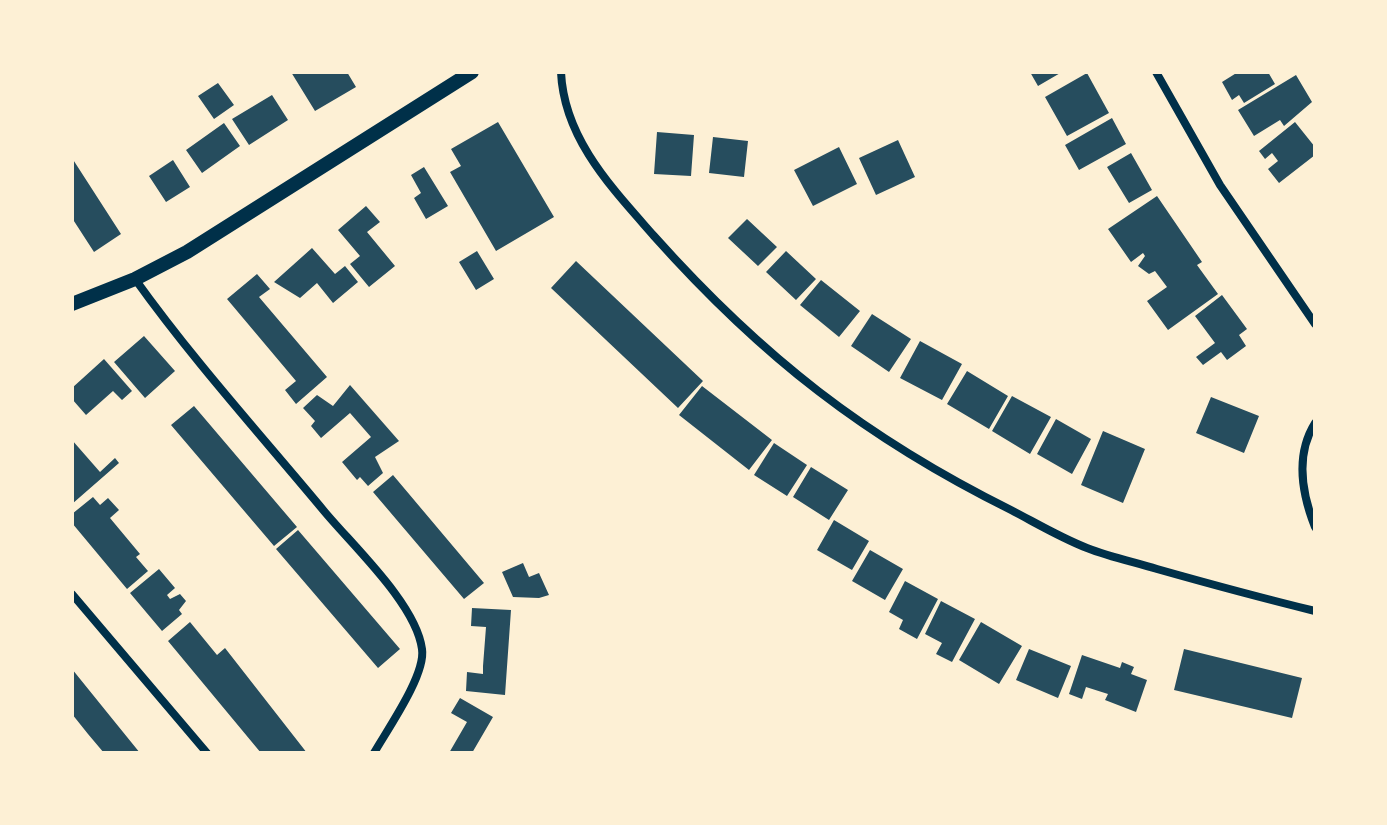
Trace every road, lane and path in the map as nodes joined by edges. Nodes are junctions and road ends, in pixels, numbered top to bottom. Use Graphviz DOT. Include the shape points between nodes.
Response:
graph roads {
  1 [pos="472,72"];
  2 [pos="561,72"];
  3 [pos="1156,72"];
  4 [pos="135,279"];
  5 [pos="72,304"];
  6 [pos="1315,324"];
  7 [pos="1315,423"];
  8 [pos="1315,527"];
  9 [pos="72,594"];
  10 [pos="1315,611"];
  11 [pos="207,753"];
  12 [pos="374,753"];
  1 -- 4 [label="street" via="238,221"];
  2 -- 10 [label="street" via="572,130 611,186 687,273 778,362 850,417 951,480 1088,548"];
  3 -- 6 [label="street" via="1220,185"];
  4 -- 5 [label="street"];
  4 -- 12 [label="street" via="417,631 423,652 417,675"];
  7 -- 8 [label="street" via="1301,470"];
  9 -- 11 [label="street"];
}
